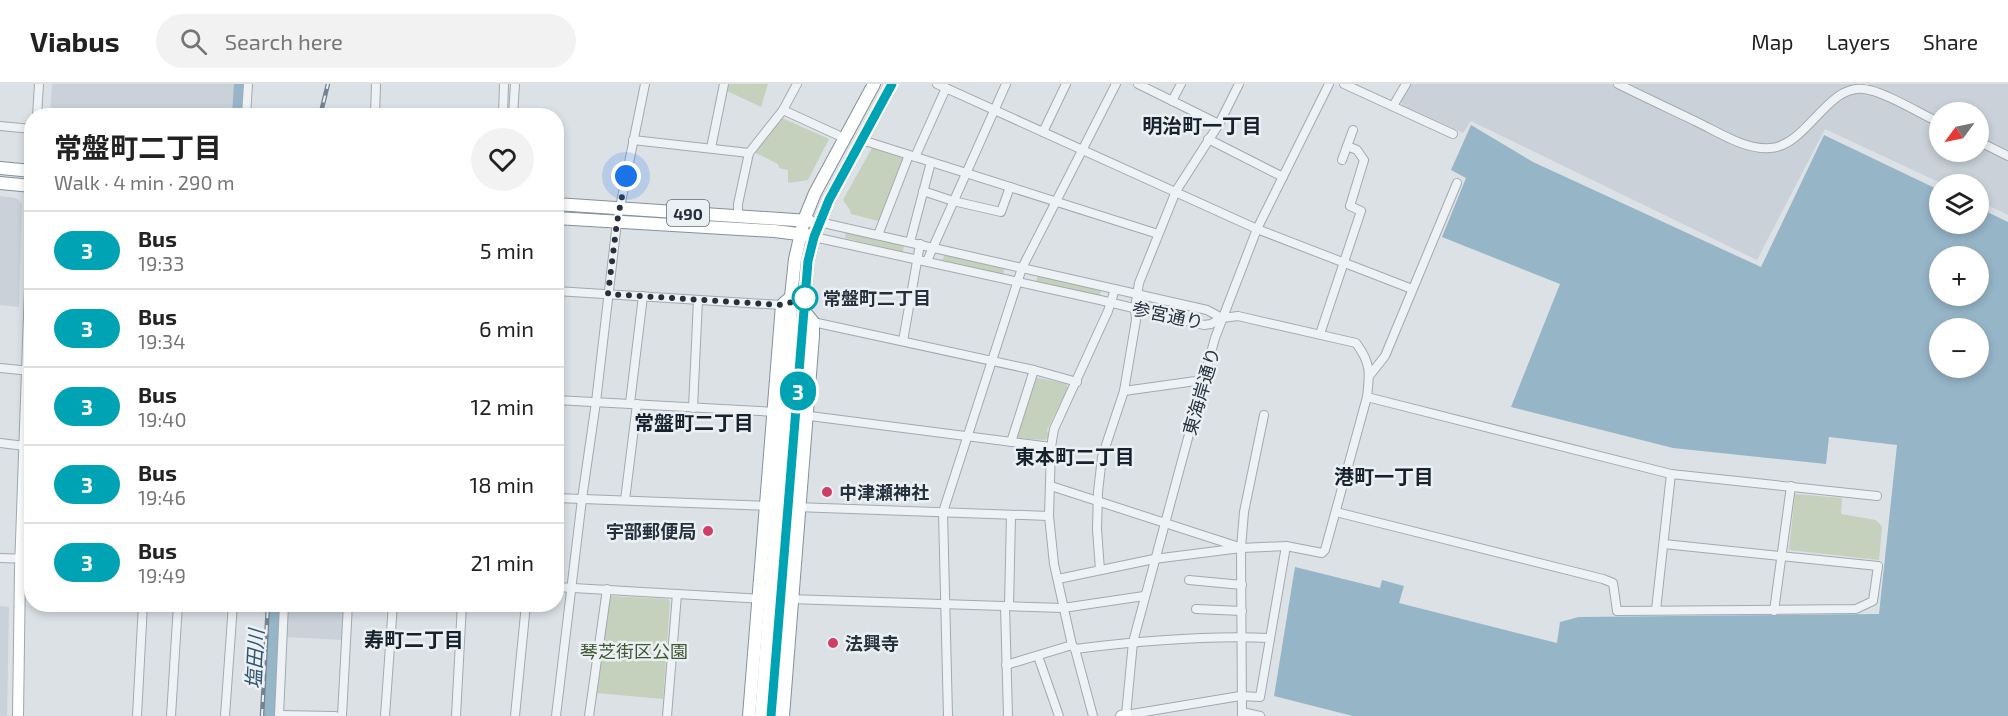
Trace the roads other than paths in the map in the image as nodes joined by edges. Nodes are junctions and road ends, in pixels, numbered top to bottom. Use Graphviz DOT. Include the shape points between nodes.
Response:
graph roads {
  1 [pos="39,84"];
  2 [pos="248,84"];
  3 [pos="376,84"];
  4 [pos="504,84"];
  5 [pos="515,84"];
  6 [pos="645,84"];
  7 [pos="724,84"];
  8 [pos="797,84"];
  9 [pos="874,84"];
  10 [pos="892,84"];
  11 [pos="1006,84"];
  12 [pos="1066,84"];
  13 [pos="1116,84"];
  14 [pos="1138,84"];
  15 [pos="1181,84"];
  16 [pos="1239,84"];
  17 [pos="1329,84"];
  18 [pos="1344,84"];
  19 [pos="1406,84"];
  20 [pos="1618,84"];
  21 [pos="942,86"];
  22 [pos="1172,101"];
  23 [pos="1393,106"];
  24 [pos="38,108"];
  25 [pos="246,108"];
  26 [pos="375,108"];
  27 [pos="503,108"];
  28 [pos="514,108"];
  29 [pos="783,110"];
  30 [pos="994,110"];
  31 [pos="1929,118"];
  32 [pos="1219,123"];
  33 [pos="0,126"];
  34 [pos="24,128"];
  35 [pos="1353,130"];
  36 [pos="1043,132"];
  37 [pos="1453,134"];
  38 [pos="844,138"];
  39 [pos="1208,139"];
  40 [pos="633,140"];
  41 [pos="862,140"];
  42 [pos="1347,146"];
  43 [pos="1989,146"];
  44 [pos="711,148"];
  45 [pos="1083,149"];
  46 [pos="749,153"];
  47 [pos="912,156"];
  48 [pos="2008,156"];
  49 [pos="1342,160"];
  50 [pos="931,162"];
  51 [pos="0,168"];
  52 [pos="24,170"];
  53 [pos="966,173"];
  54 [pos="1282,177"];
  55 [pos="0,183"];
  56 [pos="1457,183"];
  57 [pos="24,185"];
  58 [pos="1010,187"];
  59 [pos="923,191"];
  60 [pos="1176,191"];
  61 [pos="953,201"];
  62 [pos="1057,201"];
  63 [pos="564,205"];
  64 [pos="619,208"];
  65 [pos="738,216"];
  66 [pos="564,219"];
  67 [pos="804,220"];
  68 [pos="617,222"];
  69 [pos="819,222"];
  70 [pos="1257,229"];
  71 [pos="800,234"];
  72 [pos="1158,234"];
  73 [pos="878,235"];
  74 [pos="814,237"];
  75 [pos="910,242"];
  76 [pos="920,244"];
  77 [pos="934,246"];
  78 [pos="916,259"];
  79 [pos="927,261"];
  80 [pos="1343,262"];
  81 [pos="1022,268"];
  82 [pos="1017,282"];
  83 [pos="1115,289"];
  84 [pos="1412,289"];
  85 [pos="564,291"];
  86 [pos="608,294"];
  87 [pos="1138,294"];
  88 [pos="642,296"];
  89 [pos="698,300"];
  90 [pos="787,301"];
  91 [pos="1112,303"];
  92 [pos="1135,308"];
  93 [pos="1222,318"];
  94 [pos="808,325"];
  95 [pos="1320,334"];
  96 [pos="903,341"];
  97 [pos="992,361"];
  98 [pos="0,368"];
  99 [pos="24,370"];
  100 [pos="1034,370"];
  101 [pos="1370,375"];
  102 [pos="1203,380"];
  103 [pos="1077,382"];
  104 [pos="1124,391"];
  105 [pos="1367,397"];
  106 [pos="564,400"];
  107 [pos="596,402"];
  108 [pos="634,404"];
  109 [pos="693,408"];
  110 [pos="790,413"];
  111 [pos="1264,415"];
  112 [pos="967,436"];
  113 [pos="1011,441"];
  114 [pos="0,443"];
  115 [pos="24,446"];
  116 [pos="1051,447"];
  117 [pos="1671,474"];
  118 [pos="1051,486"];
  119 [pos="1791,486"];
  120 [pos="1877,496"];
  121 [pos="564,498"];
  122 [pos="582,499"];
  123 [pos="625,500"];
  124 [pos="1099,501"];
  125 [pos="783,506"];
  126 [pos="943,512"];
  127 [pos="1336,512"];
  128 [pos="1011,514"];
  129 [pos="1049,516"];
  130 [pos="1164,522"];
  131 [pos="1664,544"];
  132 [pos="1286,546"];
  133 [pos="1241,548"];
  134 [pos="1781,557"];
  135 [pos="0,558"];
  136 [pos="24,559"];
  137 [pos="1154,559"];
  138 [pos="1100,570"];
  139 [pos="1058,579"];
  140 [pos="1189,580"];
  141 [pos="1242,585"];
  142 [pos="564,588"];
  143 [pos="572,588"];
  144 [pos="607,589"];
  145 [pos="677,594"];
  146 [pos="1144,596"];
  147 [pos="24,598"];
  148 [pos="775,599"];
  149 [pos="945,604"];
  150 [pos="1007,606"];
  151 [pos="1063,608"];
  152 [pos="1196,609"];
  153 [pos="1656,610"];
  154 [pos="1242,611"];
  155 [pos="1774,611"];
  156 [pos="143,612"];
  157 [pos="178,612"];
  158 [pos="232,612"];
  159 [pos="284,612"];
  160 [pos="348,612"];
  161 [pos="392,612"];
  162 [pos="462,612"];
  163 [pos="525,612"];
  164 [pos="1242,636"];
  165 [pos="1269,638"];
  166 [pos="1133,642"];
  167 [pos="1074,647"];
  168 [pos="1038,656"];
  169 [pos="1006,665"];
  170 [pos="1240,696"];
  171 [pos="1242,714"];
  172 [pos="18,716"];
  173 [pos="137,716"];
  174 [pos="171,716"];
  175 [pos="225,716"];
  176 [pos="279,716"];
  177 [pos="335,716"];
  178 [pos="342,716"];
  179 [pos="385,716"];
  180 [pos="456,716"];
  181 [pos="515,716"];
  182 [pos="556,716"];
  183 [pos="589,716"];
  184 [pos="667,716"];
  185 [pos="749,716"];
  186 [pos="760,716"];
  187 [pos="771,716"];
  188 [pos="783,716"];
  189 [pos="948,716"];
  190 [pos="1008,716"];
  191 [pos="1059,716"];
  192 [pos="1094,716"];
  193 [pos="1124,716"];
  194 [pos="1260,716"];
  1 -- 24 [label="street"];
  2 -- 25 [label="street"];
  3 -- 26 [label="street"];
  4 -- 27 [label="street"];
  5 -- 28 [label="street"];
  6 -- 40 [label="street"];
  7 -- 44 [label="street"];
  8 -- 29 [label="street"];
  9 -- 38 [label="highway"];
  10 -- 41 [label="highway"];
  11 -- 30 [label="street"];
  12 -- 36 [label="street"];
  13 -- 45 [label="street"];
  14 -- 22 [label="street"];
  15 -- 22 [label="street"];
  16 -- 32 [label="street"];
  17 -- 54 [label="street, 東海岸通り"];
  18 -- 23 [label="street"];
  19 -- 23 [label="street"];
  20 -- 31 [label="street" via="1760,148 1789,141 1842,93 1863,88"];
  21 -- 30 [label="street"];
  21 -- 47 [label="street"];
  22 -- 32 [label="street"];
  23 -- 37 [label="street"];
  29 -- 38 [label="street"];
  29 -- 46 [label="street"];
  30 -- 36 [label="street"];
  30 -- 53 [label="street"];
  32 -- 39 [label="street"];
  33 -- 34 [label="street"];
  35 -- 42 [label="street"];
  36 -- 45 [label="street"];
  38 -- 67 [label="highway"];
  39 -- 54 [label="street"];
  39 -- 60 [label="street"];
  40 -- 44 [label="street"];
  40 -- 64 [label="street"];
  41 -- 47 [label="street"];
  41 -- 69 [label="highway"];
  42 -- 49 [label="street"];
  42 -- 80 [label="street" via="1357,150 1364,160 1350,206 1361,211"];
  43 -- 48 [label="street"];
  44 -- 46 [label="street"];
  45 -- 60 [label="street"];
  45 -- 62 [label="street"];
  46 -- 65 [label="street"];
  47 -- 50 [label="street"];
  47 -- 73 [label="street"];
  50 -- 53 [label="street"];
  50 -- 59 [label="street"];
  51 -- 52 [label="highway"];
  53 -- 58 [label="street"];
  53 -- 61 [label="street"];
  54 -- 70 [label="street, 東海岸通り"];
  55 -- 57 [label="highway"];
  56 -- 84 [label="street"];
  58 -- 61 [label="street" via="1001,212"];
  58 -- 62 [label="street"];
  59 -- 61 [label="street"];
  59 -- 75 [label="street"];
  60 -- 70 [label="street"];
  60 -- 72 [label="street"];
  61 -- 77 [label="street"];
  62 -- 72 [label="street"];
  62 -- 81 [label="street"];
  63 -- 64 [label="highway, 490"];
  64 -- 65 [label="highway, 490"];
  64 -- 68 [label="street"];
  65 -- 67 [label="highway, 490"];
  66 -- 68 [label="highway, 490"];
  67 -- 69 [label="highway, 490"];
  67 -- 71 [label="highway"];
  68 -- 71 [label="highway, 490"];
  68 -- 86 [label="street"];
  69 -- 73 [label="street, 参宮通り"];
  69 -- 74 [label="highway"];
  70 -- 80 [label="street"];
  70 -- 93 [label="street, 東海岸通り"];
  71 -- 74 [label="highway, 490"];
  71 -- 90 [label="highway"];
  72 -- 87 [label="street"];
  73 -- 75 [label="street, 参宮通り"];
  74 -- 78 [label="street, 参宮通り"];
  74 -- 94 [label="highway" via="804,310"];
  75 -- 76 [label="street, 参宮通り"];
  76 -- 77 [label="street, 参宮通り"];
  76 -- 78 [label="street"];
  77 -- 79 [label="street"];
  77 -- 81 [label="street, 参宮通り"];
  78 -- 79 [label="street, 参宮通り"];
  78 -- 96 [label="street"];
  79 -- 82 [label="street, 参宮通り"];
  80 -- 84 [label="street"];
  80 -- 95 [label="street"];
  81 -- 82 [label="street"];
  81 -- 83 [label="street, 参宮通り"];
  82 -- 91 [label="street, 参宮通り"];
  82 -- 97 [label="street"];
  83 -- 87 [label="street, 参宮通り"];
  83 -- 91 [label="street"];
  84 -- 101 [label="street" via="1385,356"];
  85 -- 86 [label="street"];
  86 -- 88 [label="street"];
  86 -- 107 [label="street"];
  87 -- 92 [label="street"];
  87 -- 93 [label="street, 参宮通り" via="1207,310"];
  88 -- 89 [label="street"];
  88 -- 108 [label="street"];
  89 -- 90 [label="street"];
  89 -- 109 [label="street"];
  90 -- 110 [label="highway"];
  90 -- 110 [label="highway"];
  91 -- 92 [label="street, 参宮通り"];
  91 -- 103 [label="street"];
  92 -- 93 [label="street, 参宮通り" via="1204,325"];
  92 -- 104 [label="street"];
  93 -- 95 [label="street" via="1239,316"];
  93 -- 102 [label="street, 東海岸通り"];
  94 -- 96 [label="street"];
  94 -- 110 [label="highway"];
  95 -- 101 [label="street" via="1356,343 1365,356"];
  96 -- 97 [label="street"];
  97 -- 100 [label="street"];
  97 -- 112 [label="street"];
  98 -- 99 [label="street"];
  100 -- 103 [label="street"];
  100 -- 113 [label="street"];
  101 -- 105 [label="street"];
  102 -- 104 [label="street"];
  102 -- 130 [label="street, 東海岸通り"];
  103 -- 116 [label="street" via="1054,429"];
  104 -- 124 [label="street" via="1102,457"];
  105 -- 117 [label="street"];
  105 -- 127 [label="street"];
  106 -- 107 [label="street"];
  107 -- 108 [label="street"];
  107 -- 122 [label="street"];
  108 -- 109 [label="street"];
  108 -- 123 [label="street"];
  109 -- 110 [label="street"];
  110 -- 112 [label="street"];
  110 -- 125 [label="highway"];
  110 -- 125 [label="highway"];
  111 -- 133 [label="street" via="1244,512"];
  112 -- 113 [label="street"];
  112 -- 126 [label="street"];
  113 -- 116 [label="street"];
  114 -- 115 [label="street"];
  116 -- 118 [label="street"];
  117 -- 119 [label="street"];
  117 -- 131 [label="street"];
  118 -- 124 [label="street"];
  118 -- 129 [label="street"];
  119 -- 120 [label="street"];
  119 -- 134 [label="street"];
  121 -- 122 [label="street"];
  122 -- 123 [label="street"];
  122 -- 143 [label="street"];
  123 -- 125 [label="street"];
  124 -- 130 [label="street"];
  124 -- 138 [label="street"];
  125 -- 126 [label="street"];
  125 -- 148 [label="highway"];
  125 -- 148 [label="highway"];
  126 -- 128 [label="street"];
  126 -- 149 [label="street"];
  127 -- 132 [label="street" via="1322,553"];
  127 -- 153 [label="street" via="1603,579 1612,583 1617,611"];
  128 -- 129 [label="street"];
  128 -- 150 [label="street"];
  129 -- 139 [label="street"];
  130 -- 133 [label="street"];
  130 -- 137 [label="street, 東海岸通り"];
  131 -- 134 [label="street"];
  131 -- 153 [label="street"];
  132 -- 133 [label="street"];
  132 -- 165 [label="street"];
  133 -- 137 [label="street"];
  133 -- 141 [label="street"];
  134 -- 155 [label="street"];
  134 -- 155 [label="street" via="1878,566 1873,601 1856,609"];
  135 -- 136 [label="street"];
  137 -- 138 [label="street"];
  137 -- 146 [label="street, 東海岸通り"];
  138 -- 139 [label="street"];
  139 -- 151 [label="street"];
  140 -- 141 [label="street"];
  141 -- 154 [label="street"];
  142 -- 143 [label="street"];
  143 -- 144 [label="street"];
  143 -- 182 [label="street"];
  144 -- 145 [label="street"];
  144 -- 183 [label="street"];
  145 -- 148 [label="street"];
  145 -- 184 [label="street"];
  146 -- 151 [label="street"];
  146 -- 166 [label="street, 東海岸通り"];
  147 -- 172 [label="main road"];
  148 -- 149 [label="street"];
  148 -- 185 [label="highway"];
  148 -- 186 [label="highway"];
  148 -- 187 [label="highway"];
  148 -- 188 [label="highway"];
  149 -- 150 [label="street"];
  149 -- 189 [label="street"];
  150 -- 151 [label="street"];
  150 -- 169 [label="street"];
  151 -- 167 [label="street"];
  152 -- 154 [label="street"];
  153 -- 155 [label="street"];
  154 -- 164 [label="street"];
  156 -- 173 [label="street"];
  157 -- 174 [label="street"];
  158 -- 175 [label="street"];
  159 -- 176 [label="street"];
  160 -- 178 [label="street"];
  161 -- 179 [label="street"];
  162 -- 180 [label="street"];
  163 -- 181 [label="street"];
  164 -- 165 [label="street"];
  164 -- 166 [label="street"];
  164 -- 170 [label="street"];
  165 -- 170 [label="street" via="1260,697"];
  166 -- 167 [label="street"];
  166 -- 193 [label="street, 東海岸通り"];
  167 -- 168 [label="street"];
  167 -- 192 [label="street"];
  168 -- 169 [label="street"];
  168 -- 191 [label="street"];
  169 -- 190 [label="street"];
  170 -- 171 [label="street"];
  170 -- 193 [label="street"];
  171 -- 194 [label="street"];
  176 -- 177 [label="street"];
}
